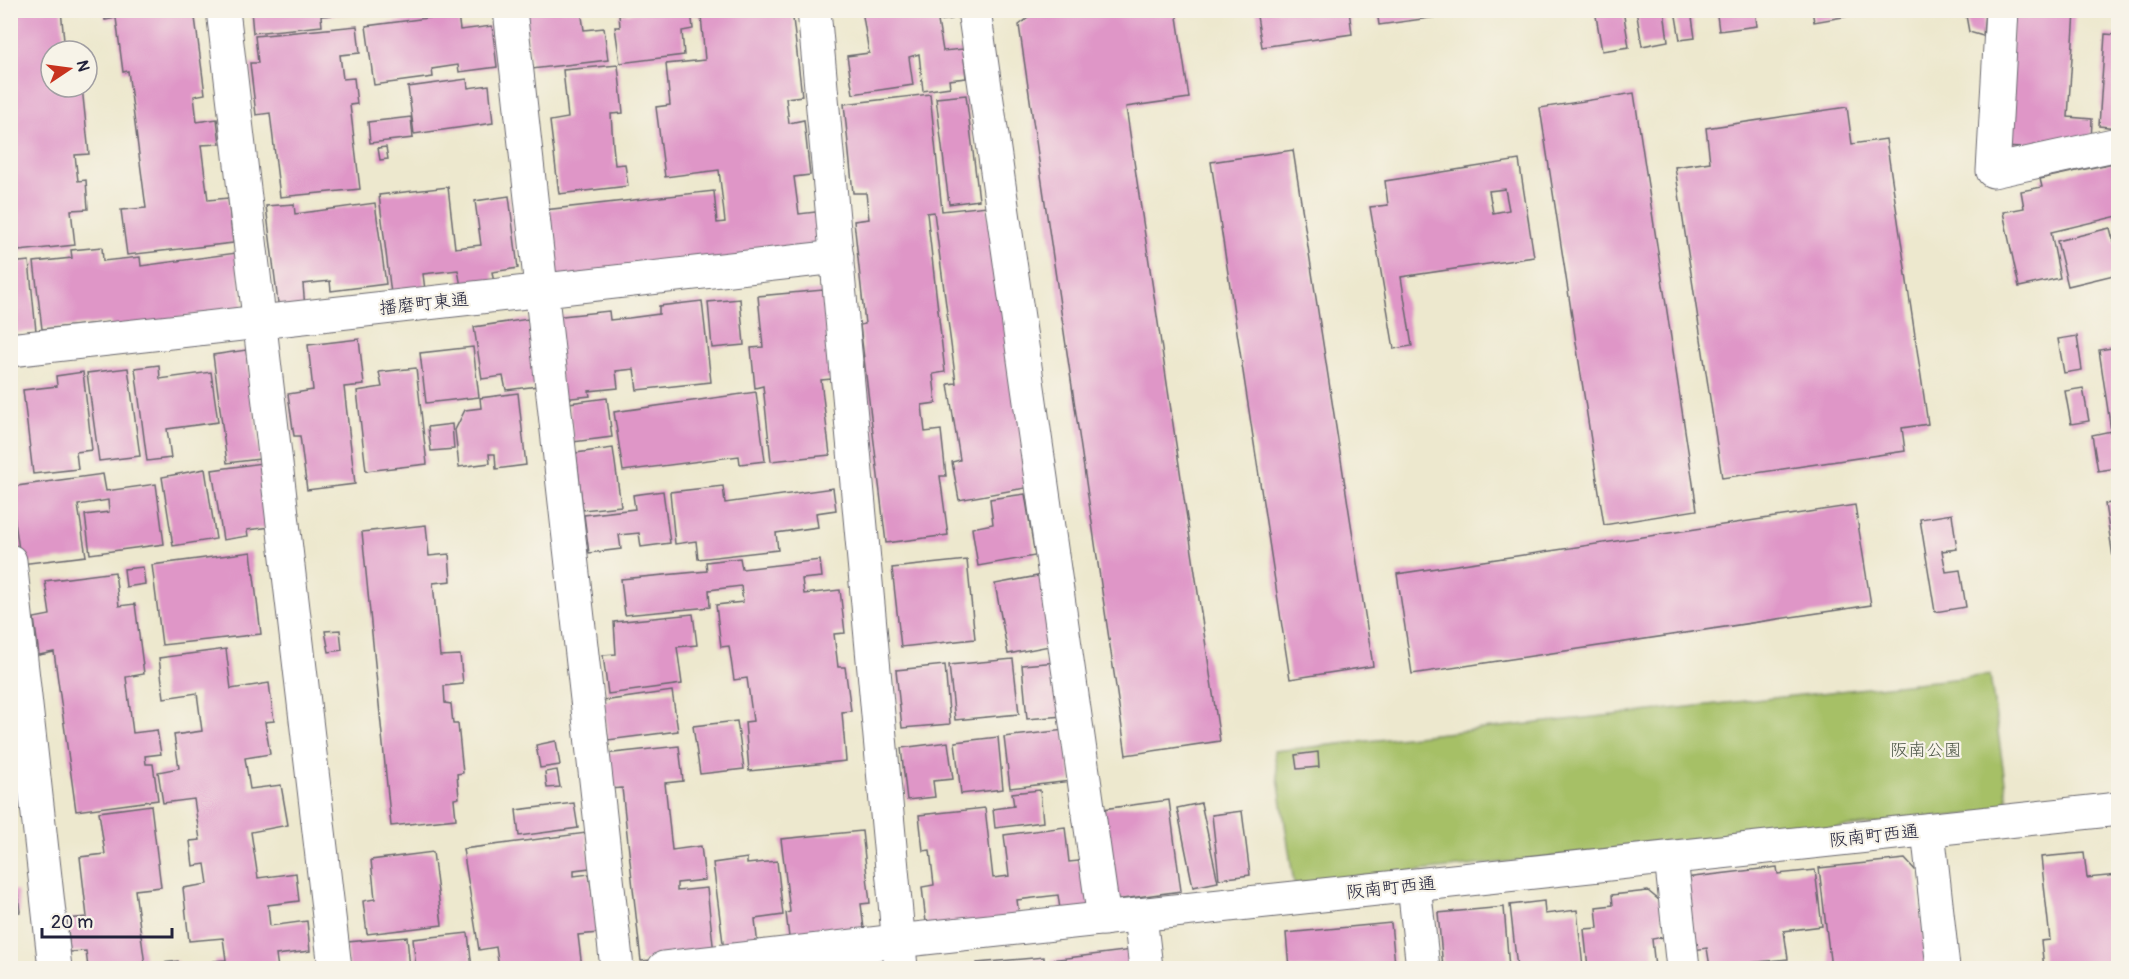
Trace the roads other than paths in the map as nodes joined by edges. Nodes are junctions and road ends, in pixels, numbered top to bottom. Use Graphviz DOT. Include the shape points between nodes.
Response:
graph roads {
  1 [pos="223,10"];
  2 [pos="510,10"];
  3 [pos="814,10"];
  4 [pos="974,10"];
  5 [pos="2002,10"];
  6 [pos="2118,144"];
  7 [pos="837,257"];
  8 [pos="541,290"];
  9 [pos="260,322"];
  10 [pos="10,350"];
  11 [pos="10,561"];
  12 [pos="2118,809"];
  13 [pos="1928,830"];
  14 [pos="1671,858"];
  15 [pos="1414,886"];
  16 [pos="1140,916"];
  17 [pos="1104,919"];
  18 [pos="899,955"];
  19 [pos="55,969"];
  20 [pos="335,969"];
  21 [pos="617,969"];
  22 [pos="664,969"];
  23 [pos="1146,969"];
  24 [pos="1423,969"];
  25 [pos="1683,969"];
  26 [pos="1943,969"];
  1 -- 9 [label="street"];
  2 -- 8 [label="street"];
  3 -- 7 [label="street"];
  4 -- 17 [label="street"];
  5 -- 6 [label="street" via="1993,171"];
  7 -- 8 [label="street, 播磨町東通"];
  7 -- 18 [label="street"];
  8 -- 9 [label="street, 播磨町東通"];
  8 -- 21 [label="street"];
  9 -- 10 [label="street, 播磨町東通"];
  9 -- 20 [label="street"];
  11 -- 19 [label="street"];
  12 -- 13 [label="street, 阪南町西通"];
  13 -- 14 [label="street, 阪南町西通"];
  13 -- 26 [label="street"];
  14 -- 15 [label="street, 阪南町西通"];
  14 -- 25 [label="street"];
  15 -- 16 [label="street, 阪南町西通"];
  15 -- 24 [label="street"];
  16 -- 17 [label="street, 阪南町西通"];
  16 -- 23 [label="street"];
  17 -- 18 [label="street, 阪南町西通"];
  18 -- 22 [label="street, 阪南町西通"];
}
